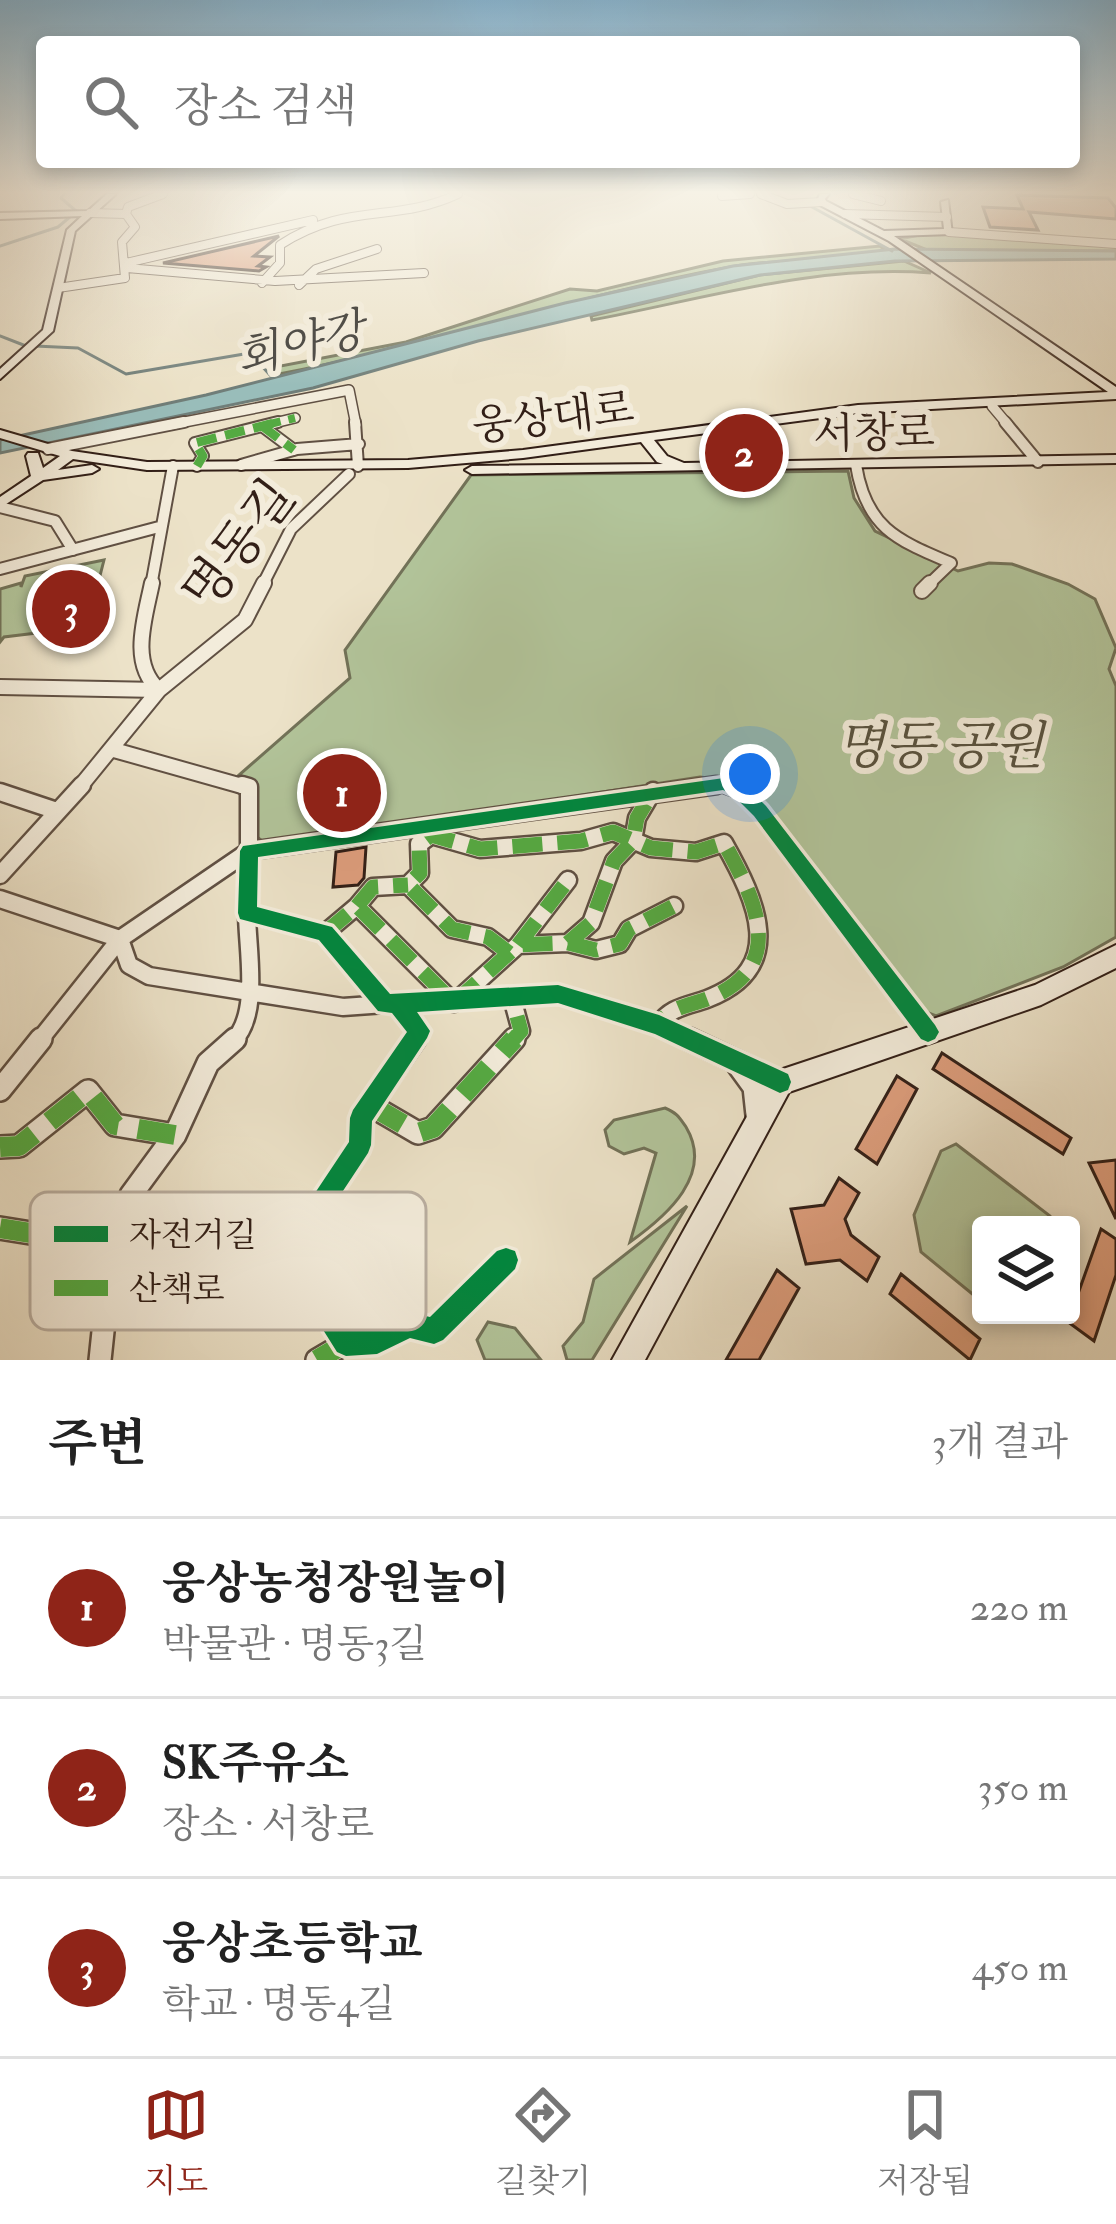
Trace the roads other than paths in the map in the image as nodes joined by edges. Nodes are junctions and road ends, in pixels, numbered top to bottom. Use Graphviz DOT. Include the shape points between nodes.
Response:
graph roads {
  1 [pos="65,257"];
  2 [pos="125,257"];
  3 [pos="159,257"];
  4 [pos="280,257"];
  5 [pos="351,257"];
  6 [pos="919,257"];
  7 [pos="127,265"];
  8 [pos="424,273"];
  9 [pos="262,283"];
  10 [pos="298,285"];
  11 [pos="58,288"];
  12 [pos="1086,372"];
  13 [pos="0,375"];
  14 [pos="1116,396"];
  15 [pos="1049,397"];
  16 [pos="992,406"];
  17 [pos="211,417"];
  18 [pos="296,418"];
  19 [pos="262,426"];
  20 [pos="0,434"];
  21 [pos="224,436"];
  22 [pos="648,442"];
  23 [pos="669,443"];
  24 [pos="359,444"];
  25 [pos="0,446"];
  26 [pos="294,450"];
  27 [pos="41,452"];
  28 [pos="65,459"];
  29 [pos="662,459"];
  30 [pos="1116,459"];
  31 [pos="1038,462"];
  32 [pos="856,465"];
  33 [pos="197,466"];
  34 [pos="238,466"];
  35 [pos="682,467"];
  36 [pos="92,469"];
  37 [pos="353,470"];
  38 [pos="455,470"];
  39 [pos="172,471"];
  40 [pos="38,477"];
  41 [pos="0,506"];
  42 [pos="159,527"];
  43 [pos="73,550"];
  44 [pos="0,569"];
  45 [pos="922,591"];
  46 [pos="0,687"];
  47 [pos="160,690"];
  48 [pos="114,750"];
  49 [pos="653,791"];
  50 [pos="0,792"];
  51 [pos="57,811"];
  52 [pos="430,830"];
  53 [pos="633,841"];
  54 [pos="248,851"];
  55 [pos="0,875"];
  56 [pos="568,880"];
  57 [pos="408,885"];
  58 [pos="0,899"];
  59 [pos="357,905"];
  60 [pos="674,906"];
  61 [pos="247,913"];
  62 [pos="326,933"];
  63 [pos="119,938"];
  64 [pos="568,943"];
  65 [pos="513,949"];
  66 [pos="1116,956"];
  67 [pos="247,992"];
  68 [pos="512,998"];
  69 [pos="454,1003"];
  70 [pos="391,1004"];
  71 [pos="659,1025"];
  72 [pos="928,1032"];
  73 [pos="735,1061"];
  74 [pos="780,1082"];
  75 [pos="0,1090"];
  76 [pos="370,1106"];
  77 [pos="755,1125"];
  78 [pos="175,1135"];
  79 [pos="0,1147"];
  80 [pos="133,1192"];
  81 [pos="328,1192"];
  82 [pos="0,1228"];
  83 [pos="30,1233"];
  84 [pos="506,1261"];
  85 [pos="426,1329"];
  86 [pos="103,1330"];
  87 [pos="337,1330"];
  88 [pos="399,1330"];
  89 [pos="346,1343"];
  90 [pos="100,1360"];
  91 [pos="317,1360"];
  92 [pos="628,1360"];
  1 -- 11 [label="main road"];
  2 -- 7 [label="street"];
  3 -- 7 [label="street"];
  4 -- 9 [label="street"];
  5 -- 10 [label="street"];
  6 -- 12 [label="main road"];
  7 -- 9 [label="street"];
  7 -- 11 [label="street" via="121,280"];
  8 -- 10 [label="street"];
  9 -- 10 [label="street"];
  11 -- 13 [label="main road" via="50,325"];
  12 -- 14 [label="main road"];
  12 -- 15 [label="main road" via="1080,387"];
  14 -- 15 [label="main road, 웅상대로"];
  14 -- 16 [label="main road, 웅상대로"];
  15 -- 22 [label="main road, 웅상대로" via="858,409"];
  16 -- 23 [label="main road, 웅상대로"];
  16 -- 31 [label="street"];
  17 -- 21 [label="street"];
  17 -- 24 [label="street" via="349,390"];
  17 -- 27 [label="street"];
  18 -- 19 [label="street"];
  19 -- 21 [label="street"];
  19 -- 26 [label="street"];
  20 -- 27 [label="main road, 웅상대로"];
  21 -- 33 [label="street" via="195,443 203,455"];
  22 -- 23 [label="main road, 웅상대로"];
  22 -- 29 [label="main road, 서창로"];
  22 -- 37 [label="main road, 웅상대로"];
  22 -- 38 [label="main road, 웅상대로"];
  23 -- 29 [label="main road"];
  24 -- 26 [label="street"];
  24 -- 37 [label="street"];
  25 -- 27 [label="main road, 웅상대로"];
  26 -- 34 [label="street"];
  27 -- 28 [label="main road, 웅상대로"];
  27 -- 40 [label="main road"];
  28 -- 36 [label="main road, 웅상대로"];
  28 -- 39 [label="main road, 웅상대로"];
  28 -- 40 [label="main road"];
  29 -- 35 [label="main road, 서창로"];
  30 -- 31 [label="main road, 서창로"];
  31 -- 32 [label="main road, 서창로"];
  32 -- 35 [label="main road, 서창로"];
  32 -- 45 [label="street" via="859,497 879,525 951,562"];
  33 -- 34 [label="main road, 웅상대로"];
  33 -- 39 [label="main road, 웅상대로"];
  34 -- 37 [label="main road, 웅상대로"];
  35 -- 38 [label="main road"];
  36 -- 39 [label="main road, 웅상대로"];
  36 -- 40 [label="main road"];
  37 -- 38 [label="main road, 웅상대로"];
  37 -- 39 [label="main road, 웅상대로"];
  37 -- 47 [label="street, 명동길" via="291,529 244,620"];
  39 -- 42 [label="street"];
  40 -- 41 [label="main road"];
  41 -- 43 [label="street" via="55,520"];
  42 -- 43 [label="street"];
  42 -- 47 [label="street" via="140,648 148,680"];
  43 -- 44 [label="street"];
  46 -- 47 [label="street"];
  47 -- 48 [label="street, 명동길"];
  48 -- 51 [label="street, 명동길"];
  48 -- 54 [label="street" via="249,788"];
  49 -- 52 [label="street"];
  49 -- 53 [label="street"];
  49 -- 72 [label="street" via="708,783 738,789"];
  50 -- 51 [label="street"];
  51 -- 55 [label="street, 명동길"];
  52 -- 53 [label="street" via="481,849 614,832"];
  52 -- 54 [label="street"];
  52 -- 57 [label="street" via="419,844 420,873"];
  53 -- 64 [label="street" via="614,861 592,923"];
  53 -- 71 [label="street" via="696,852 724,843 756,908 757,952 742,983 666,1013"];
  54 -- 61 [label="street"];
  54 -- 63 [label="street"];
  56 -- 65 [label="street"];
  57 -- 59 [label="street" via="373,887"];
  57 -- 65 [label="street" via="452,929"];
  58 -- 63 [label="street"];
  59 -- 62 [label="street"];
  59 -- 69 [label="street"];
  60 -- 64 [label="street" via="629,929 620,944 596,950"];
  61 -- 62 [label="street"];
  61 -- 67 [label="street"];
  62 -- 70 [label="street"];
  63 -- 67 [label="street" via="141,974"];
  63 -- 75 [label="street"];
  64 -- 65 [label="street"];
  65 -- 69 [label="street"];
  66 -- 72 [label="main road" via="1065,985"];
  67 -- 70 [label="street"];
  67 -- 78 [label="street" via="240,1035 208,1063"];
  68 -- 69 [label="street"];
  68 -- 71 [label="street" via="559,994"];
  68 -- 76 [label="street" via="521,1031 433,1128 418,1133"];
  69 -- 70 [label="street"];
  70 -- 76 [label="street" via="420,1031"];
  71 -- 73 [label="street"];
  72 -- 74 [label="main road"];
  73 -- 74 [label="street"];
  73 -- 77 [label="street" via="754,1087"];
  74 -- 77 [label="main road"];
  76 -- 81 [label="street" via="360,1145"];
  77 -- 92 [label="main road"];
  78 -- 79 [label="street" via="115,1125 88,1091 19,1145"];
  78 -- 80 [label="street"];
  82 -- 83 [label="street"];
  84 -- 85 [label="street" via="434,1331"];
  86 -- 90 [label="street"];
  87 -- 89 [label="street"];
  88 -- 89 [label="street" via="376,1342"];
  89 -- 91 [label="street"];
}
